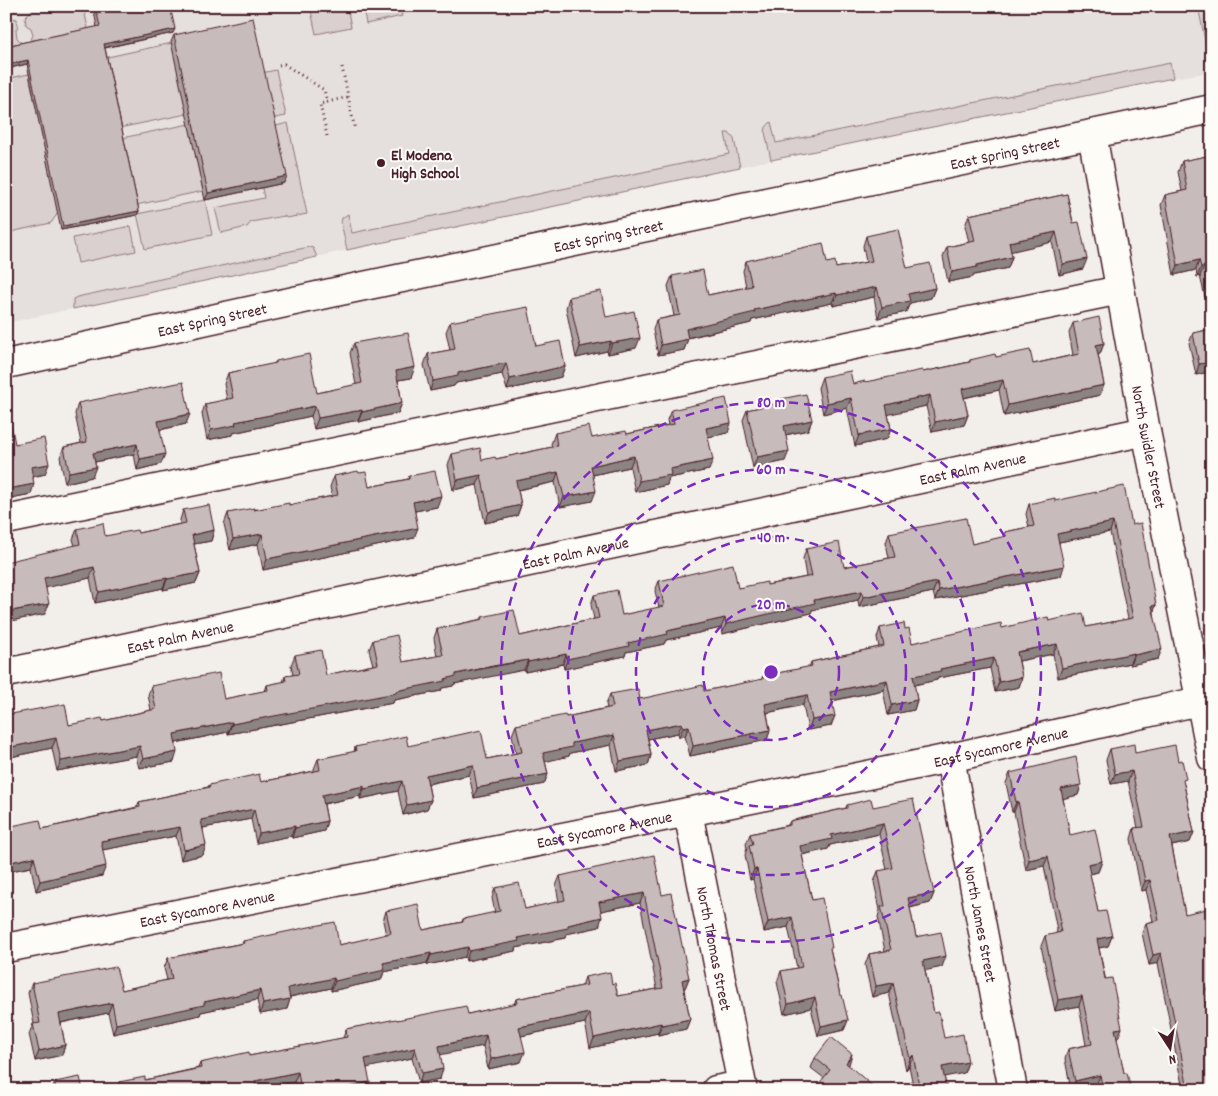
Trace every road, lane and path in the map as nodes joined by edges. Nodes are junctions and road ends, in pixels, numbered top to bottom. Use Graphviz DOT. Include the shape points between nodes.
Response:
graph roads {
  1 [pos="279,66"];
  2 [pos="342,67"];
  3 [pos="348,98"];
  4 [pos="327,102"];
  5 [pos="1212,109"];
  6 [pos="356,130"];
  7 [pos="1092,134"];
  8 [pos="327,136"];
  9 [pos="1120,290"];
  10 [pos="6,364"];
  11 [pos="1146,431"];
  12 [pos="6,520"];
  13 [pos="6,673"];
  14 [pos="1199,701"];
  15 [pos="950,758"];
  16 [pos="1212,758"];
  17 [pos="688,812"];
  18 [pos="6,948"];
  19 [pos="729,1087"];
  20 [pos="1013,1090"];
  1 -- 4 [label="path" via="284,64 324,90"];
  2 -- 3 [label="path"];
  3 -- 4 [label="path"];
  3 -- 6 [label="path"];
  4 -- 8 [label="path" via="320,104"];
  5 -- 7 [label="street, East Spring Street"];
  7 -- 9 [label="street, North Swidler Street"];
  7 -- 10 [label="street, East Spring Street"];
  9 -- 11 [label="street, North Swidler Street"];
  9 -- 12 [label="street"];
  11 -- 13 [label="street, East Palm Avenue"];
  11 -- 14 [label="street, North Swidler Street"];
  14 -- 15 [label="street, East Sycamore Avenue"];
  14 -- 16 [label="street, North Swidler Street"];
  15 -- 17 [label="street, East Sycamore Avenue"];
  15 -- 20 [label="street, North James Street"];
  17 -- 18 [label="street, East Sycamore Avenue"];
  17 -- 19 [label="street, North Thomas Street"];
}
